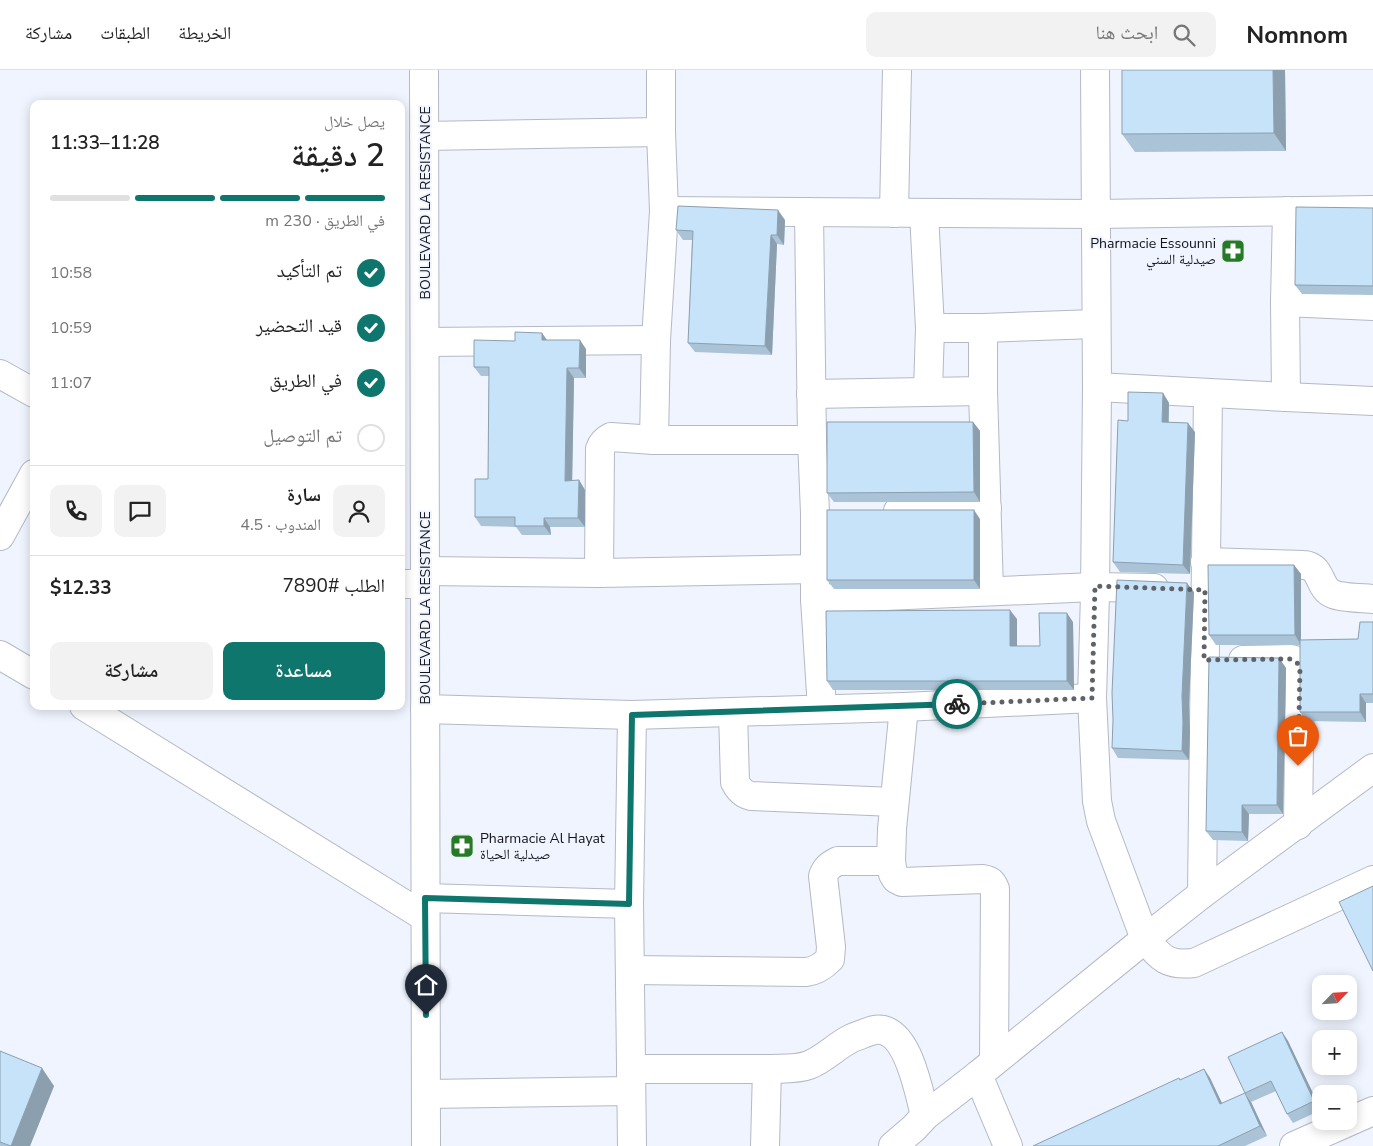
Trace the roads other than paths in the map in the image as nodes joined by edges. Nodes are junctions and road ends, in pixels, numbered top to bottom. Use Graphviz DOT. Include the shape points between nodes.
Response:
graph roads {
  1 [pos="424,70"];
  2 [pos="661,70"];
  3 [pos="897,70"];
  4 [pos="1095,70"];
  5 [pos="661,132"];
  6 [pos="424,136"];
  7 [pos="664,210"];
  8 [pos="1373,210"];
  9 [pos="1287,211"];
  10 [pos="809,212"];
  11 [pos="894,213"];
  12 [pos="924,213"];
  13 [pos="1096,214"];
  14 [pos="1285,302"];
  15 [pos="1373,306"];
  16 [pos="1096,324"];
  17 [pos="930,328"];
  18 [pos="983,328"];
  19 [pos="656,340"];
  20 [pos="425,342"];
  21 [pos="0,374"];
  22 [pos="1097,387"];
  23 [pos="30,391"];
  24 [pos="928,391"];
  25 [pos="983,391"];
  26 [pos="1208,393"];
  27 [pos="811,394"];
  28 [pos="1286,397"];
  29 [pos="1373,401"];
  30 [pos="654,440"];
  31 [pos="812,440"];
  32 [pos="30,481"];
  33 [pos="987,508"];
  34 [pos="872,511"];
  35 [pos="844,512"];
  36 [pos="815,513"];
  37 [pos="0,536"];
  38 [pos="1205,562"];
  39 [pos="815,569"];
  40 [pos="599,573"];
  41 [pos="417,580"];
  42 [pos="1095,586"];
  43 [pos="1188,589"];
  44 [pos="989,591"];
  45 [pos="1373,598"];
  46 [pos="815,599"];
  47 [pos="0,655"];
  48 [pos="1204,660"];
  49 [pos="30,673"];
  50 [pos="1092,698"];
  51 [pos="904,707"];
  52 [pos="425,709"];
  53 [pos="822,709"];
  54 [pos="91,710"];
  55 [pos="733,712"];
  56 [pos="632,715"];
  57 [pos="1373,768"];
  58 [pos="894,802"];
  59 [pos="1298,825"];
  60 [pos="891,862"];
  61 [pos="1373,880"];
  62 [pos="1202,894"];
  63 [pos="629,904"];
  64 [pos="425,907"];
  65 [pos="1145,939"];
  66 [pos="630,970"];
  67 [pos="986,1068"];
  68 [pos="767,1069"];
  69 [pos="631,1080"];
  70 [pos="426,1094"];
  71 [pos="1373,1111"];
  72 [pos="925,1116"];
  73 [pos="426,1146"];
  74 [pos="632,1146"];
  75 [pos="766,1146"];
  76 [pos="893,1146"];
  77 [pos="1008,1146"];
  78 [pos="1294,1146"];
  1 -- 6 [label="street, BOULEVARD LA RESISTANCE"];
  2 -- 5 [label="street"];
  3 -- 11 [label="street"];
  4 -- 13 [label="street"];
  5 -- 6 [label="street"];
  5 -- 7 [label="street"];
  6 -- 20 [label="street, BOULEVARD LA RESISTANCE"];
  7 -- 10 [label="street"];
  7 -- 19 [label="street"];
  8 -- 9 [label="street"];
  9 -- 13 [label="street"];
  9 -- 14 [label="street"];
  10 -- 11 [label="street"];
  10 -- 27 [label="street"];
  11 -- 12 [label="street"];
  12 -- 13 [label="street"];
  12 -- 17 [label="street"];
  13 -- 16 [label="street"];
  14 -- 15 [label="street"];
  14 -- 28 [label="street"];
  16 -- 18 [label="street"];
  16 -- 22 [label="street"];
  17 -- 18 [label="street"];
  17 -- 24 [label="street"];
  18 -- 25 [label="street"];
  19 -- 20 [label="street"];
  19 -- 30 [label="street"];
  20 -- 41 [label="street, BOULEVARD LA RESISTANCE"];
  21 -- 23 [label="street"];
  22 -- 26 [label="street"];
  22 -- 42 [label="street"];
  24 -- 25 [label="street"];
  24 -- 27 [label="street"];
  25 -- 33 [label="street"];
  26 -- 28 [label="street"];
  26 -- 38 [label="street"];
  27 -- 31 [label="street"];
  28 -- 29 [label="street"];
  30 -- 31 [label="street"];
  30 -- 40 [label="street" via="611,437 602,444"];
  31 -- 36 [label="street"];
  32 -- 37 [label="street"];
  33 -- 34 [label="street"];
  33 -- 44 [label="street"];
  35 -- 36 [label="street"];
  36 -- 39 [label="street"];
  38 -- 43 [label="street"];
  38 -- 45 [label="street" via="1304,565 1312,567 1322,585 1334,595"];
  39 -- 40 [label="street"];
  39 -- 46 [label="street"];
  40 -- 41 [label="street"];
  41 -- 52 [label="street, BOULEVARD LA RESISTANCE"];
  42 -- 43 [label="street"];
  42 -- 44 [label="street"];
  42 -- 50 [label="street"];
  43 -- 48 [label="street"];
  44 -- 46 [label="street"];
  46 -- 53 [label="street"];
  47 -- 49 [label="street"];
  48 -- 59 [label="street" via="1291,659 1298,664"];
  48 -- 62 [label="street"];
  50 -- 51 [label="street"];
  50 -- 65 [label="street" via="1097,801 1101,821"];
  51 -- 53 [label="street"];
  51 -- 58 [label="street"];
  52 -- 56 [label="street"];
  52 -- 64 [label="street, BOULEVARD LA RESISTANCE"];
  53 -- 55 [label="street"];
  54 -- 64 [label="street"];
  55 -- 56 [label="street"];
  55 -- 58 [label="street" via="735,782 744,794"];
  56 -- 63 [label="street"];
  57 -- 59 [label="street"];
  58 -- 60 [label="street"];
  59 -- 62 [label="street"];
  60 -- 66 [label="street" via="838,861 825,869 830,959 813,971"];
  60 -- 67 [label="street" via="893,874 902,882 983,879 989,880 995,889"];
  61 -- 65 [label="street" via="1194,963 1181,965 1170,962 1160,957"];
  62 -- 65 [label="street"];
  63 -- 64 [label="street"];
  63 -- 66 [label="street"];
  64 -- 70 [label="street, BOULEVARD LA RESISTANCE"];
  65 -- 67 [label="street"];
  66 -- 69 [label="street"];
  67 -- 72 [label="street"];
  67 -- 77 [label="street"];
  68 -- 69 [label="street"];
  68 -- 72 [label="street" via="812,1064 850,1039 874,1030 892,1034 908,1058"];
  68 -- 75 [label="street"];
  69 -- 70 [label="street"];
  69 -- 74 [label="street"];
  70 -- 73 [label="street, BOULEVARD LA RESISTANCE"];
  71 -- 78 [label="street"];
  72 -- 76 [label="street"];
}
